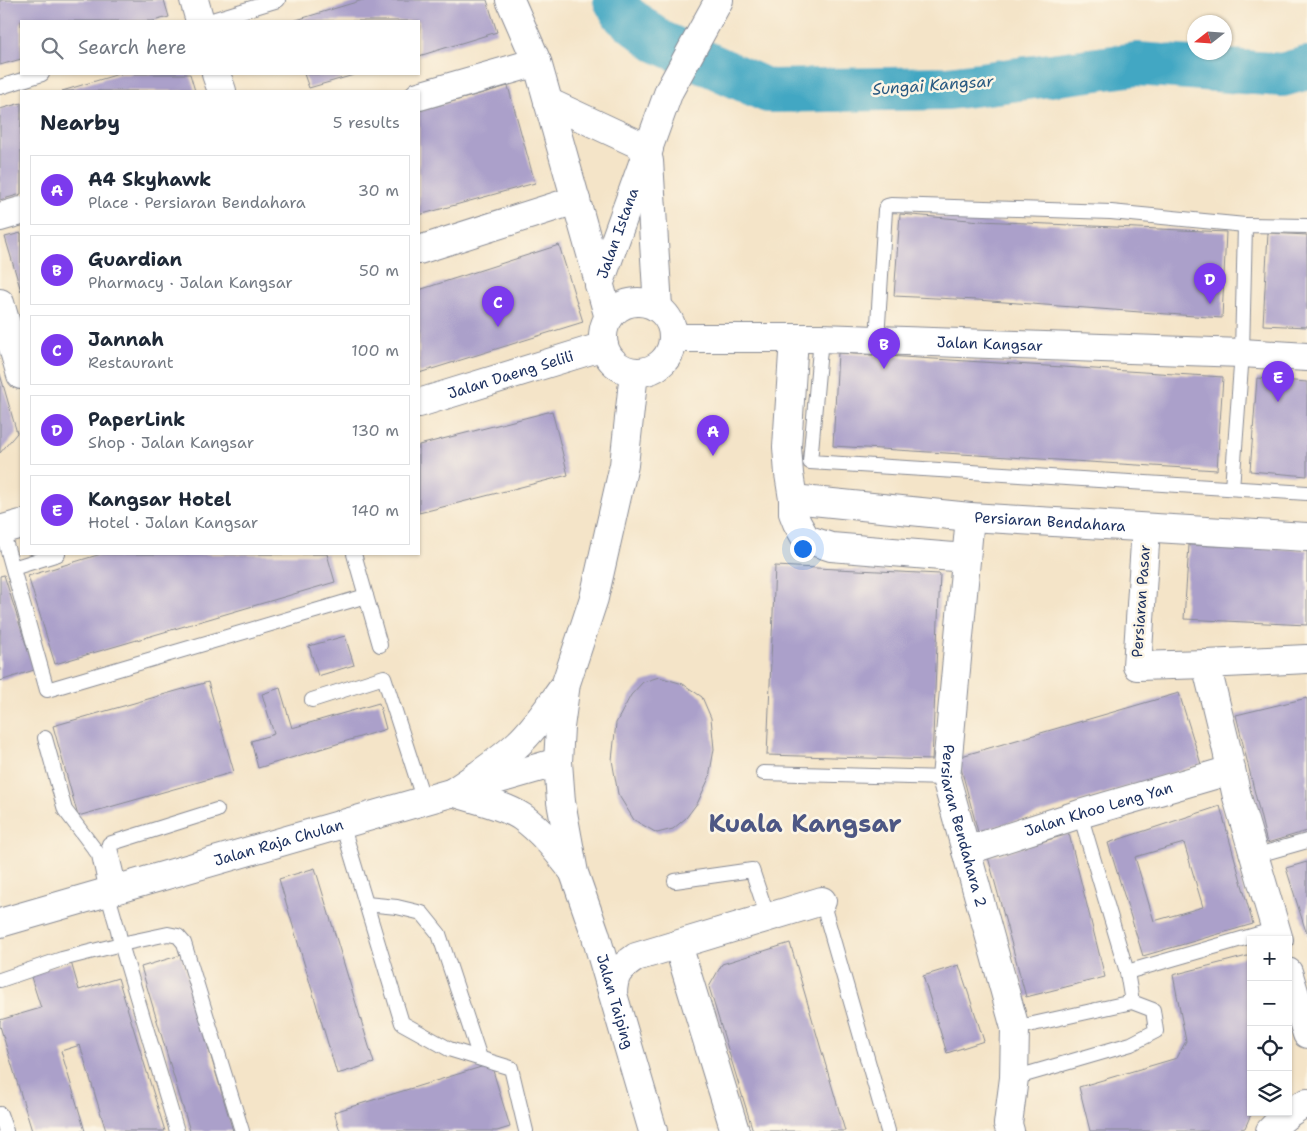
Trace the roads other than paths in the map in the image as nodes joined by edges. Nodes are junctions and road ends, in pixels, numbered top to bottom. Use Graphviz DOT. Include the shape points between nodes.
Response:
graph roads {
  1 [pos="194,0"];
  2 [pos="278,0"];
  3 [pos="510,0"];
  4 [pos="719,0"];
  5 [pos="200,20"];
  6 [pos="212,20"];
  7 [pos="537,62"];
  8 [pos="39,75"];
  9 [pos="216,75"];
  10 [pos="0,87"];
  11 [pos="222,90"];
  12 [pos="420,96"];
  13 [pos="548,102"];
  14 [pos="649,149"];
  15 [pos="576,200"];
  16 [pos="20,211"];
  17 [pos="0,217"];
  18 [pos="1245,225"];
  19 [pos="1307,226"];
  20 [pos="420,250"];
  21 [pos="599,285"];
  22 [pos="0,303"];
  23 [pos="658,307"];
  24 [pos="608,318"];
  25 [pos="674,338"];
  26 [pos="794,338"];
  27 [pos="821,338"];
  28 [pos="878,340"];
  29 [pos="604,346"];
  30 [pos="6,348"];
  31 [pos="1242,353"];
  32 [pos="1307,357"];
  33 [pos="634,372"];
  34 [pos="20,373"];
  35 [pos="420,403"];
  36 [pos="1232,488"];
  37 [pos="1307,492"];
  38 [pos="793,499"];
  39 [pos="970,516"];
  40 [pos="8,528"];
  41 [pos="1146,528"];
  42 [pos="1307,538"];
  43 [pos="55,555"];
  44 [pos="354,555"];
  45 [pos="966,558"];
  46 [pos="13,568"];
  47 [pos="366,596"];
  48 [pos="380,645"];
  49 [pos="1307,659"];
  50 [pos="1206,664"];
  51 [pos="566,683"];
  52 [pos="312,700"];
  53 [pos="44,738"];
  54 [pos="558,762"];
  55 [pos="1231,770"];
  56 [pos="763,773"];
  57 [pos="946,778"];
  58 [pos="452,792"];
  59 [pos="424,801"];
  60 [pos="218,810"];
  61 [pos="1080,814"];
  62 [pos="342,824"];
  63 [pos="1307,842"];
  64 [pos="966,850"];
  65 [pos="1254,856"];
  66 [pos="574,873"];
  67 [pos="675,881"];
  68 [pos="114,891"];
  69 [pos="822,901"];
  70 [pos="366,904"];
  71 [pos="768,918"];
  72 [pos="0,924"];
  73 [pos="595,934"];
  74 [pos="1277,934"];
  75 [pos="121,944"];
  76 [pos="678,946"];
  77 [pos="636,957"];
  78 [pos="1127,972"];
  79 [pos="0,980"];
  80 [pos="1291,981"];
  81 [pos="613,993"];
  82 [pos="1132,1002"];
  83 [pos="1015,1028"];
  84 [pos="1307,1034"];
  85 [pos="480,1058"];
  86 [pos="1014,1078"];
  87 [pos="1307,1103"];
  88 [pos="0,1114"];
  89 [pos="6,1131"];
  90 [pos="177,1131"];
  91 [pos="242,1131"];
  92 [pos="526,1131"];
  93 [pos="653,1131"];
  94 [pos="735,1131"];
  95 [pos="888,1131"];
  96 [pos="1010,1131"];
  97 [pos="1270,1131"];
  1 -- 5 [label="main road"];
  2 -- 6 [label="lane"];
  3 -- 7 [label="main road"];
  4 -- 14 [label="main road, Jalan Istana" via="669,91"];
  7 -- 12 [label="main road"];
  7 -- 13 [label="main road"];
  8 -- 10 [label="lane"];
  9 -- 11 [label="main road"];
  13 -- 14 [label="main road"];
  13 -- 15 [label="main road"];
  14 -- 21 [label="main road, Jalan Istana"];
  14 -- 23 [label="main road, Jalan Istana"];
  15 -- 20 [label="main road"];
  15 -- 21 [label="main road"];
  16 -- 17 [label="main road"];
  18 -- 19 [label="lane"];
  18 -- 28 [label="lane" via="1110,212 890,205 885,210"];
  18 -- 31 [label="lane"];
  21 -- 24 [label="main road, Jalan Istana"];
  22 -- 30 [label="main road"];
  23 -- 24 [label="main road" via="648,303 625,304"];
  23 -- 25 [label="main road" via="667,316"];
  24 -- 29 [label="main road" via="604,327"];
  25 -- 26 [label="main road, Jalan Kangsar"];
  25 -- 33 [label="main road" via="672,350 657,368"];
  26 -- 27 [label="main road, Jalan Kangsar"];
  26 -- 38 [label="main road" via="787,447"];
  27 -- 28 [label="main road, Jalan Kangsar"];
  27 -- 36 [label="lane" via="810,462"];
  28 -- 31 [label="main road, Jalan Kangsar"];
  29 -- 33 [label="main road" via="615,364"];
  29 -- 35 [label="main road, Jalan Daeng Selili"];
  30 -- 34 [label="main road"];
  31 -- 32 [label="main road, Jalan Kangsar"];
  31 -- 36 [label="lane"];
  33 -- 51 [label="main road" via="622,475 594,598"];
  36 -- 37 [label="lane"];
  38 -- 39 [label="main road, Persiaran Bendahara"];
  38 -- 45 [label="main road" via="793,513 806,539 831,547"];
  39 -- 41 [label="main road, Persiaran Bendahara"];
  39 -- 45 [label="main road, Persiaran Bendahara 2"];
  40 -- 46 [label="lane"];
  41 -- 42 [label="main road, Persiaran Bendahara"];
  41 -- 50 [label="main road, Persiaran Pasar" via="1137,666"];
  43 -- 46 [label="lane"];
  44 -- 47 [label="lane"];
  45 -- 57 [label="main road, Persiaran Bendahara 2"];
  46 -- 47 [label="lane" via="47,690"];
  47 -- 48 [label="lane"];
  49 -- 50 [label="main road"];
  50 -- 55 [label="main road"];
  51 -- 54 [label="main road"];
  51 -- 58 [label="main road" via="542,718 519,743"];
  52 -- 59 [label="lane" via="384,677"];
  53 -- 68 [label="lane" via="65,810 99,856"];
  54 -- 58 [label="main road, Jalan Raja Chulan"];
  54 -- 66 [label="main road" via="561,802"];
  55 -- 61 [label="main road, Jalan Khoo Leng Yan"];
  55 -- 65 [label="main road"];
  56 -- 57 [label="lane"];
  57 -- 64 [label="main road, Persiaran Bendahara 2"];
  58 -- 59 [label="main road, Jalan Raja Chulan"];
  58 -- 66 [label="main road" via="521,817 545,837"];
  59 -- 62 [label="main road, Jalan Raja Chulan"];
  60 -- 68 [label="lane" via="110,844"];
  61 -- 64 [label="main road, Jalan Khoo Leng Yan"];
  61 -- 78 [label="lane"];
  62 -- 68 [label="main road, Jalan Raja Chulan"];
  62 -- 70 [label="lane"];
  63 -- 65 [label="lane"];
  64 -- 83 [label="main road, Persiaran Bendahara 2"];
  65 -- 74 [label="main road"];
  66 -- 73 [label="main road, Jalan Taiping"];
  67 -- 71 [label="lane" via="752,870"];
  68 -- 72 [label="main road, Jalan Raja Chulan"];
  68 -- 75 [label="lane"];
  69 -- 71 [label="main road"];
  69 -- 95 [label="lane"];
  70 -- 85 [label="lane" via="402,1023 449,1049"];
  70 -- 85 [label="lane" via="422,913 439,934"];
  71 -- 76 [label="main road"];
  73 -- 77 [label="main road" via="614,952"];
  73 -- 81 [label="main road, Jalan Taiping"];
  74 -- 78 [label="lane"];
  75 -- 79 [label="lane"];
  75 -- 90 [label="lane"];
  75 -- 91 [label="lane" via="168,934 178,936 184,943"];
  76 -- 77 [label="main road"];
  76 -- 94 [label="main road"];
  77 -- 81 [label="main road" via="620,968 613,982"];
  78 -- 82 [label="lane"];
  80 -- 84 [label="main road"];
  81 -- 93 [label="main road, Jalan Taiping"];
  82 -- 83 [label="lane"];
  82 -- 86 [label="lane" via="1152,1010 1156,1031 1130,1044"];
  83 -- 86 [label="main road, Persiaran Bendahara 2"];
  85 -- 92 [label="lane" via="511,1068"];
  86 -- 96 [label="main road, Persiaran Bendahara 2" via="1008,1124"];
  87 -- 97 [label="main road" via="1292,1111"];
  88 -- 89 [label="lane"];
}
